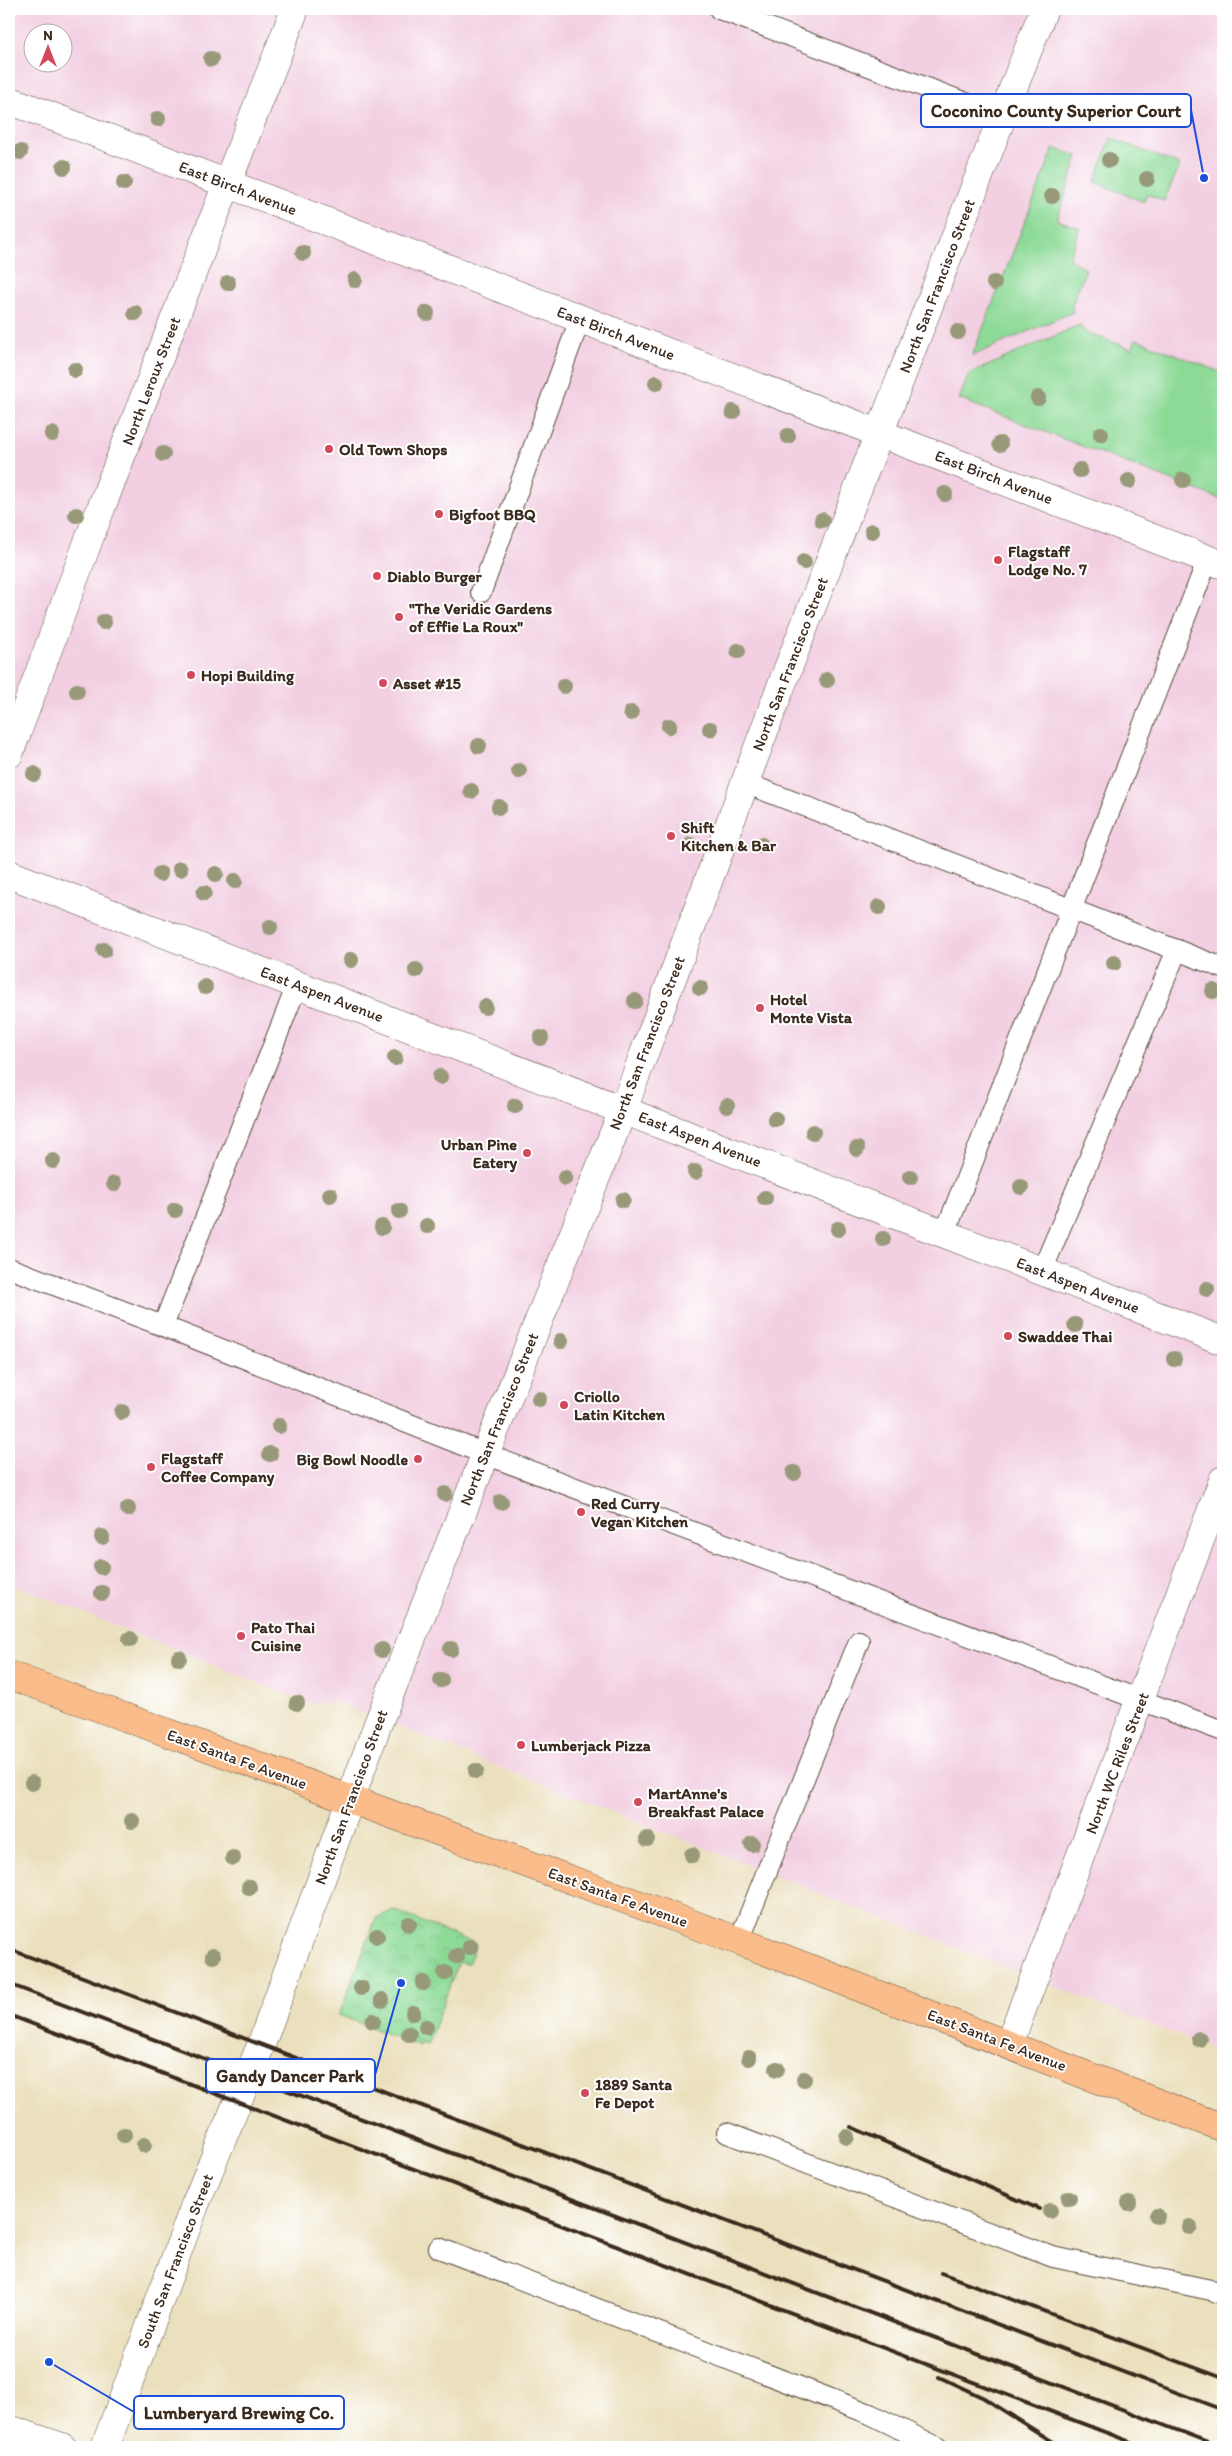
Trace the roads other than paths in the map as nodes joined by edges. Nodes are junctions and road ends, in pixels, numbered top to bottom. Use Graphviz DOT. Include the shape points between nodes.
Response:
graph roads {
  1 [pos="295,9"];
  2 [pos="719,9"];
  3 [pos="1044,9"];
  4 [pos="9,100"];
  5 [pos="1003,117"];
  6 [pos="228,184"];
  7 [pos="580,319"];
  8 [pos="880,433"];
  9 [pos="1216,562"];
  10 [pos="481,592"];
  11 [pos="9,754"];
  12 [pos="745,783"];
  13 [pos="9,874"];
  14 [pos="1070,909"];
  15 [pos="1177,950"];
  16 [pos="1223,968"];
  17 [pos="296,984"];
  18 [pos="623,1110"];
  19 [pos="945,1233"];
  20 [pos="9,1268"];
  21 [pos="1042,1271"];
  22 [pos="163,1326"];
  23 [pos="1223,1341"];
  24 [pos="485,1454"];
  25 [pos="1223,1480"];
  26 [pos="859,1641"];
  27 [pos="9,1675"];
  28 [pos="1141,1700"];
  29 [pos="1223,1731"];
  30 [pos="350,1801"];
  31 [pos="739,1941"];
  32 [pos="1009,2044"];
  33 [pos="250,2076"];
  34 [pos="1223,2128"];
  35 [pos="728,2133"];
  36 [pos="439,2248"];
  37 [pos="1223,2294"];
  38 [pos="9,2429"];
  39 [pos="62,2447"];
  40 [pos="106,2447"];
  41 [pos="937,2447"];
  1 -- 6 [label="street, North Leroux Street"];
  2 -- 5 [label="lane"];
  3 -- 5 [label="street, North San Francisco Street"];
  4 -- 6 [label="street, East Birch Avenue"];
  5 -- 8 [label="street, North San Francisco Street"];
  6 -- 7 [label="street, East Birch Avenue"];
  6 -- 11 [label="street, North Leroux Street"];
  7 -- 8 [label="street, East Birch Avenue"];
  7 -- 10 [label="lane"];
  8 -- 9 [label="street, East Birch Avenue"];
  8 -- 12 [label="street, North San Francisco Street"];
  9 -- 14 [label="lane"];
  12 -- 14 [label="lane"];
  12 -- 18 [label="street, North San Francisco Street"];
  13 -- 17 [label="street, East Aspen Avenue"];
  14 -- 15 [label="lane"];
  14 -- 19 [label="lane"];
  15 -- 16 [label="lane"];
  15 -- 21 [label="lane"];
  17 -- 18 [label="street, East Aspen Avenue"];
  17 -- 22 [label="lane"];
  18 -- 19 [label="street, East Aspen Avenue"];
  18 -- 24 [label="street, North San Francisco Street"];
  19 -- 21 [label="street, East Aspen Avenue"];
  20 -- 22 [label="lane"];
  21 -- 23 [label="street, East Aspen Avenue"];
  22 -- 24 [label="lane"];
  24 -- 28 [label="lane"];
  24 -- 30 [label="street, North San Francisco Street"];
  25 -- 28 [label="street, North WC Riles Street"];
  26 -- 31 [label="lane"];
  27 -- 30 [label="main road, East Santa Fe Avenue"];
  28 -- 29 [label="lane"];
  28 -- 32 [label="street, North WC Riles Street"];
  30 -- 31 [label="main road, East Santa Fe Avenue"];
  30 -- 33 [label="street, North San Francisco Street"];
  31 -- 32 [label="main road, East Santa Fe Avenue"];
  32 -- 34 [label="main road, East Santa Fe Avenue"];
  33 -- 40 [label="street, South San Francisco Street" via="195,2205"];
  35 -- 37 [label="lane" via="1053,2257"];
  36 -- 41 [label="lane" via="870,2414"];
  38 -- 39 [label="street"];
}
